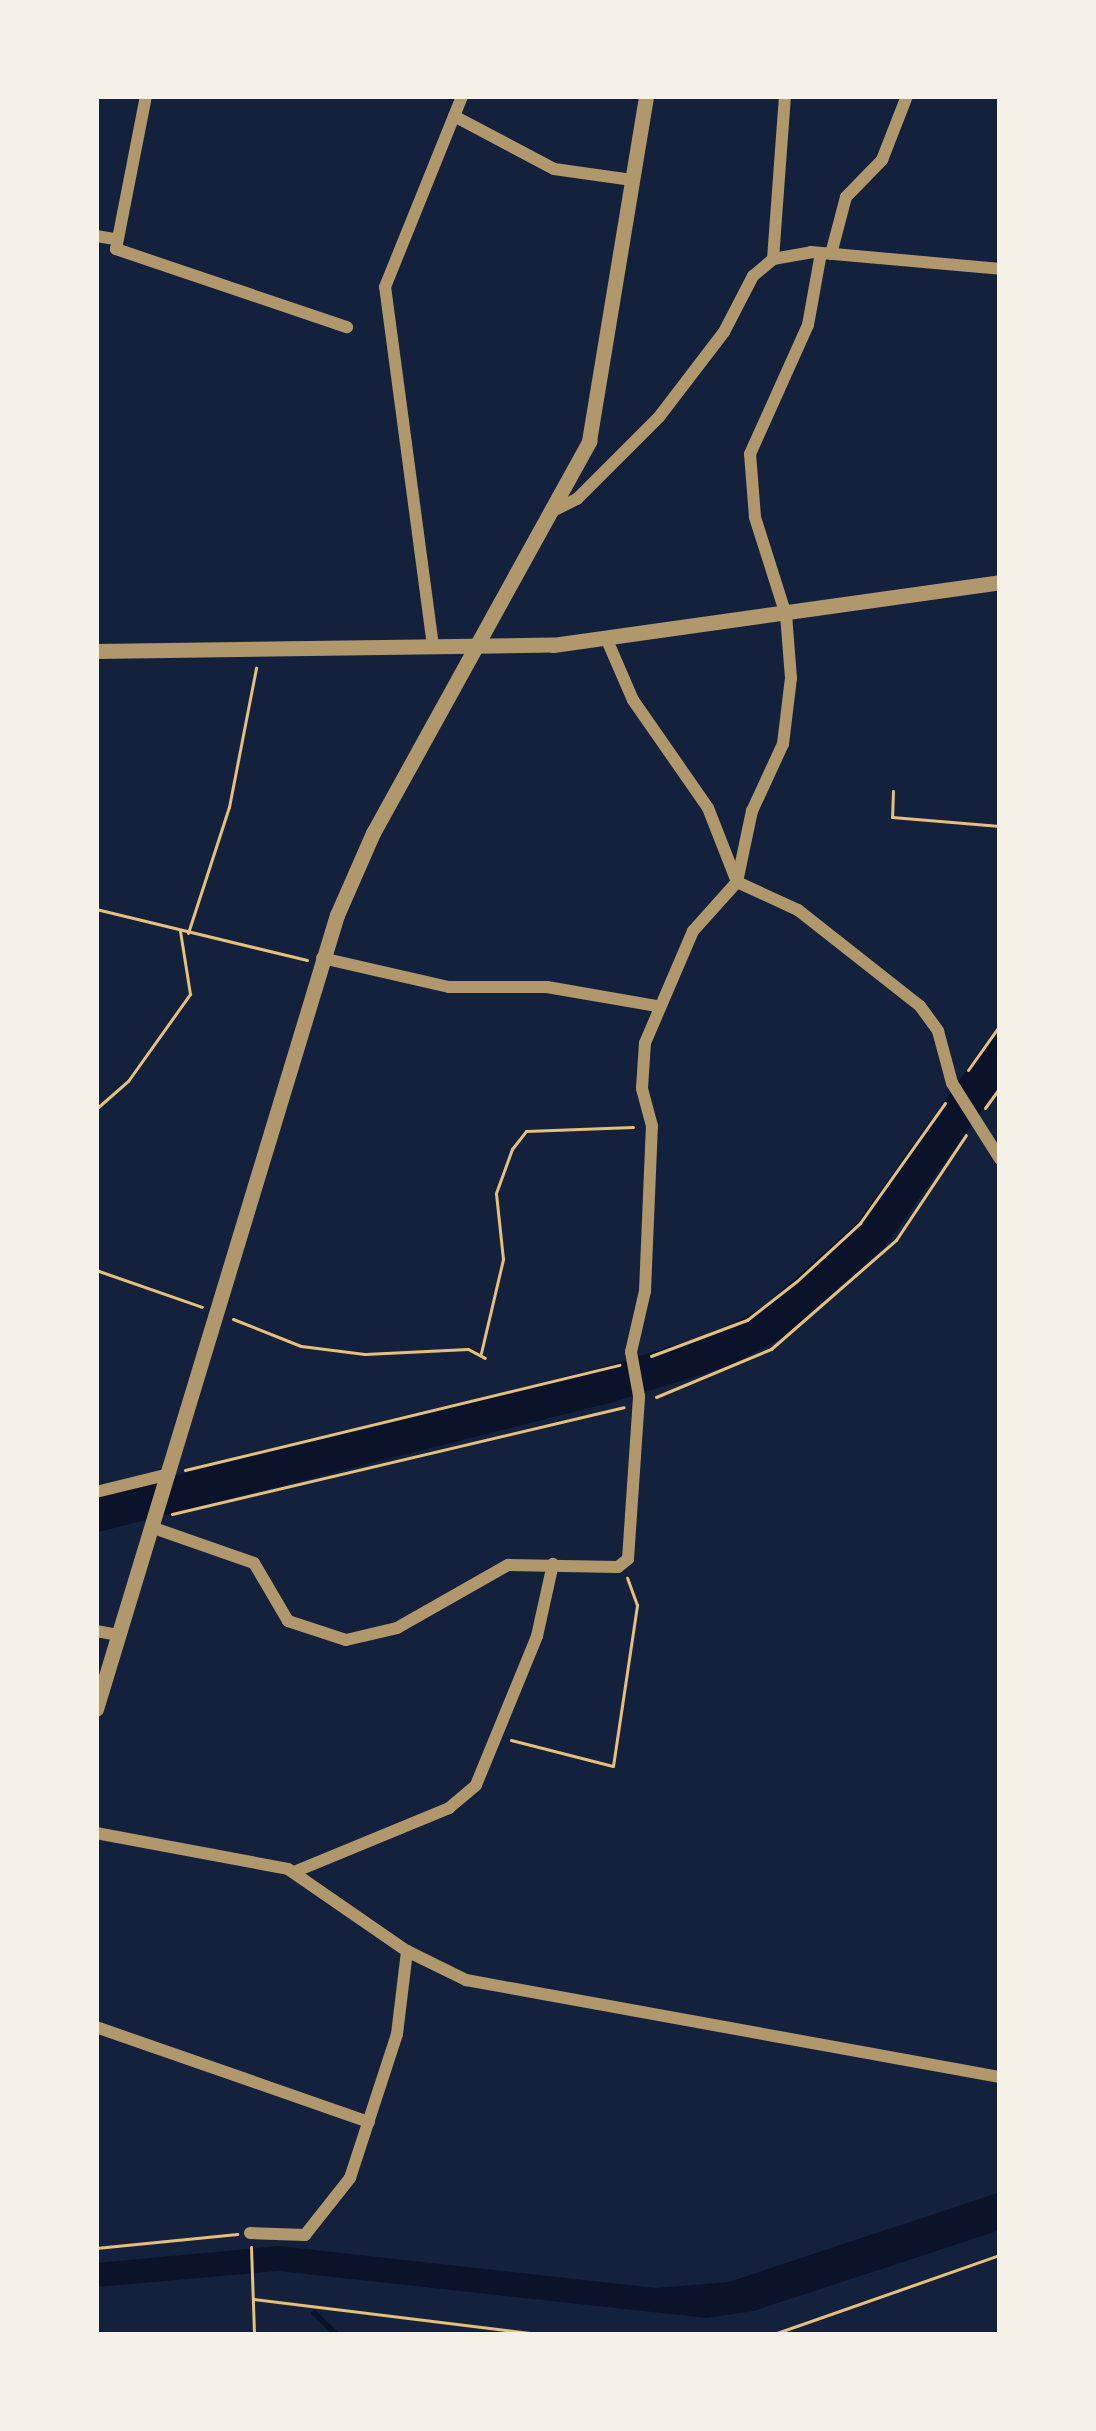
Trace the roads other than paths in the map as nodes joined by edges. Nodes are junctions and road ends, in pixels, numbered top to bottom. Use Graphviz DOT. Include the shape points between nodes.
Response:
graph roads {
  1 [pos="146,96"];
  2 [pos="462,96"];
  3 [pos="646,96"];
  4 [pos="785,96"];
  5 [pos="908,96"];
  6 [pos="454,116"];
  7 [pos="632,180"];
  8 [pos="96,236"];
  9 [pos="114,239"];
  10 [pos="826,254"];
  11 [pos="773,259"];
  12 [pos="1000,269"];
  13 [pos="347,326"];
  14 [pos="556,510"];
  15 [pos="1000,582"];
  16 [pos="786,615"];
  17 [pos="607,640"];
  18 [pos="433,646"];
  19 [pos="472,646"];
  20 [pos="96,651"];
  21 [pos="737,882"];
  22 [pos="321,961"];
  23 [pos="657,1006"];
  24 [pos="1000,1159"];
  25 [pos="166,1476"];
  26 [pos="96,1492"];
  27 [pos="153,1521"];
  28 [pos="553,1564"];
  29 [pos="96,1631"];
  30 [pos="118,1635"];
  31 [pos="96,1709"];
  32 [pos="96,1833"];
  33 [pos="294,1872"];
  34 [pos="407,1951"];
  35 [pos="96,2027"];
  36 [pos="1000,2078"];
  37 [pos="369,2122"];
  38 [pos="251,2238"];
  1 -- 9 [label="street"];
  2 -- 6 [label="street"];
  3 -- 7 [label="street"];
  4 -- 11 [label="street"];
  5 -- 10 [label="street" via="882,160 846,197"];
  6 -- 7 [label="street" via="554,170"];
  6 -- 18 [label="street" via="385,286"];
  7 -- 14 [label="street" via="589,441"];
  8 -- 9 [label="street"];
  9 -- 13 [label="street" via="116,249 149,264 238,284"];
  10 -- 11 [label="street"];
  10 -- 12 [label="street"];
  10 -- 16 [label="street" via="808,325 750,454 755,517"];
  11 -- 14 [label="street" via="753,276 724,332 658,417 578,499"];
  14 -- 19 [label="street"];
  15 -- 16 [label="street"];
  16 -- 17 [label="street"];
  16 -- 21 [label="street" via="791,678 783,744 752,811"];
  17 -- 19 [label="street"];
  17 -- 21 [label="street" via="633,700 708,808"];
  18 -- 19 [label="street"];
  18 -- 20 [label="street"];
  19 -- 22 [label="street" via="373,833"];
  21 -- 23 [label="street" via="693,931"];
  21 -- 24 [label="street" via="816,922 920,1006 938,1031 956,1089"];
  22 -- 23 [label="street" via="448,987 547,988"];
  22 -- 25 [label="street"];
  23 -- 28 [label="street" via="642,1088 652,1126 645,1291 633,1362 639,1400 632,1546 622,1564"];
  25 -- 26 [label="street"];
  25 -- 27 [label="street"];
  27 -- 28 [label="street" via="254,1563 288,1621 346,1640 397,1628 508,1565"];
  27 -- 30 [label="street"];
  28 -- 33 [label="street" via="537,1636 476,1784 449,1808"];
  29 -- 30 [label="street"];
  30 -- 31 [label="street"];
  32 -- 33 [label="street"];
  33 -- 34 [label="street"];
  34 -- 36 [label="street" via="466,1979"];
  34 -- 37 [label="street" via="397,2034"];
  35 -- 37 [label="street"];
  37 -- 38 [label="street" via="350,2178 304,2235"];
}
